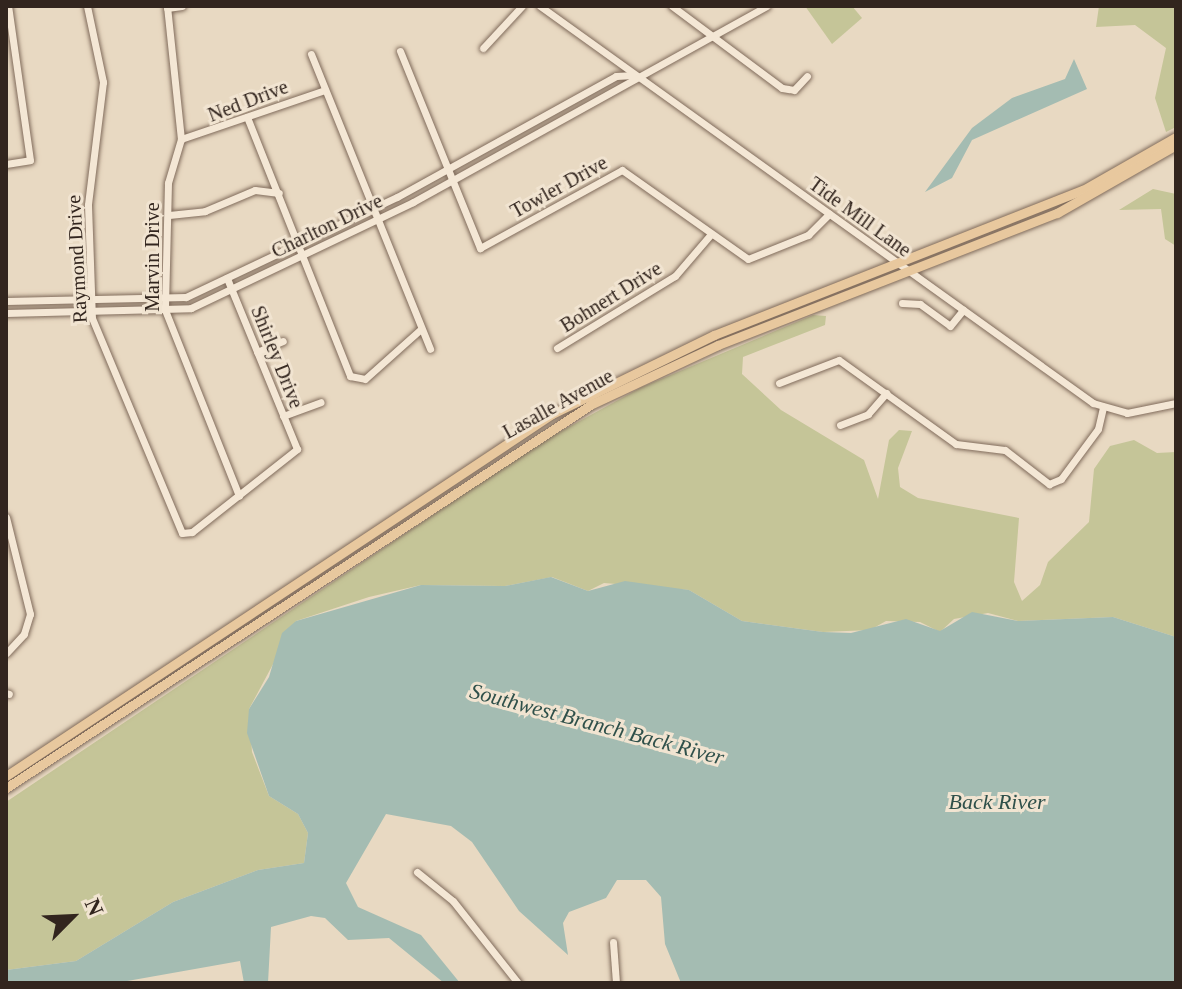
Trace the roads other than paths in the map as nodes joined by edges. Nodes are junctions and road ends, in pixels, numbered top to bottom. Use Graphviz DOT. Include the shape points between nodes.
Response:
graph roads {
  1 [pos="8,6"];
  2 [pos="87,6"];
  3 [pos="182,6"];
  4 [pos="522,6"];
  5 [pos="540,6"];
  6 [pos="672,6"];
  7 [pos="766,6"];
  8 [pos="167,7"];
  9 [pos="738,8"];
  10 [pos="743,17"];
  11 [pos="712,35"];
  12 [pos="483,48"];
  13 [pos="400,51"];
  14 [pos="311,54"];
  15 [pos="634,75"];
  16 [pos="807,76"];
  17 [pos="325,90"];
  18 [pos="247,117"];
  19 [pos="1176,137"];
  20 [pos="181,139"];
  21 [pos="1176,145"];
  22 [pos="6,164"];
  23 [pos="448,169"];
  24 [pos="453,180"];
  25 [pos="279,193"];
  26 [pos="373,209"];
  27 [pos="829,214"];
  28 [pos="169,215"];
  29 [pos="377,220"];
  30 [pos="711,234"];
  31 [pos="297,245"];
  32 [pos="302,256"];
  33 [pos="898,263"];
  34 [pos="907,270"];
  35 [pos="227,278"];
  36 [pos="232,289"];
  37 [pos="165,298"];
  38 [pos="95,299"];
  39 [pos="6,301"];
  40 [pos="902,303"];
  41 [pos="165,310"];
  42 [pos="963,310"];
  43 [pos="92,312"];
  44 [pos="6,313"];
  45 [pos="421,329"];
  46 [pos="283,341"];
  47 [pos="557,348"];
  48 [pos="430,349"];
  49 [pos="257,352"];
  50 [pos="779,383"];
  51 [pos="886,393"];
  52 [pos="321,402"];
  53 [pos="1176,403"];
  54 [pos="1103,407"];
  55 [pos="283,416"];
  56 [pos="840,425"];
  57 [pos="239,496"];
  58 [pos="6,517"];
  59 [pos="6,653"];
  60 [pos="6,776"];
  61 [pos="6,788"];
  62 [pos="417,872"];
  63 [pos="613,942"];
  64 [pos="518,983"];
  65 [pos="616,983"];
  1 -- 22 [label="street" via="30,160"];
  2 -- 38 [label="street, Raymond Drive" via="103,82 88,205"];
  3 -- 8 [label="street"];
  4 -- 12 [label="street"];
  5 -- 15 [label="street, Tide Mill Lane"];
  6 -- 11 [label="street"];
  7 -- 10 [label="street, Charlton Drive"];
  8 -- 20 [label="street, Marvin Drive"];
  9 -- 10 [label="street"];
  10 -- 11 [label="street, Charlton Drive"];
  11 -- 15 [label="street, Charlton Drive"];
  11 -- 16 [label="street" via="787,90"];
  13 -- 23 [label="street, Towler Drive"];
  14 -- 17 [label="street"];
  15 -- 23 [label="street, Charlton Drive" via="616,76"];
  15 -- 24 [label="street, Charlton Drive"];
  15 -- 27 [label="street, Tide Mill Lane"];
  17 -- 18 [label="street, Ned Drive"];
  17 -- 26 [label="street"];
  18 -- 20 [label="street, Ned Drive"];
  18 -- 25 [label="street"];
  19 -- 33 [label="main road, Lasalle Avenue" via="1083,190"];
  20 -- 28 [label="street, Marvin Drive"];
  21 -- 34 [label="main road, Lasalle Avenue" via="1094,196"];
  23 -- 24 [label="street, Towler Drive"];
  23 -- 26 [label="street, Charlton Drive"];
  24 -- 29 [label="street, Charlton Drive"];
  24 -- 30 [label="street, Towler Drive" via="480,248 622,170"];
  25 -- 28 [label="street" via="255,190 205,211"];
  25 -- 31 [label="street"];
  26 -- 29 [label="street"];
  26 -- 31 [label="street, Charlton Drive"];
  27 -- 30 [label="street, Towler Drive" via="808,235 748,259"];
  27 -- 33 [label="street, Tide Mill Lane"];
  28 -- 37 [label="street, Marvin Drive"];
  29 -- 32 [label="street, Charlton Drive"];
  29 -- 45 [label="street"];
  30 -- 47 [label="street, Bohnert Drive" via="675,276"];
  31 -- 32 [label="street"];
  31 -- 35 [label="street, Charlton Drive"];
  32 -- 36 [label="street, Charlton Drive"];
  32 -- 45 [label="street" via="353,378 370,376"];
  33 -- 34 [label="street, Tide Mill Lane"];
  33 -- 60 [label="main road, Lasalle Avenue" via="671,354 552,414"];
  34 -- 42 [label="street, Tide Mill Lane"];
  34 -- 61 [label="main road, Lasalle Avenue" via="701,352 559,422"];
  35 -- 36 [label="street, Shirley Drive"];
  35 -- 37 [label="street, Charlton Drive"];
  36 -- 41 [label="street, Charlton Drive" via="189,309"];
  36 -- 49 [label="street, Shirley Drive"];
  37 -- 38 [label="street, Charlton Drive"];
  37 -- 41 [label="street, Marvin Drive"];
  38 -- 39 [label="street, Charlton Drive"];
  38 -- 43 [label="street, Raymond Drive"];
  40 -- 42 [label="street" via="920,304 950,326"];
  41 -- 43 [label="street, Charlton Drive"];
  41 -- 57 [label="street, Marvin Drive"];
  42 -- 54 [label="street, Tide Mill Lane"];
  43 -- 44 [label="street, Charlton Drive"];
  43 -- 57 [label="street, Raymond Drive" via="182,533 192,532"];
  45 -- 48 [label="street"];
  46 -- 49 [label="street"];
  49 -- 55 [label="street, Shirley Drive"];
  50 -- 51 [label="street" via="834,359"];
  51 -- 54 [label="street" via="956,444 1005,450 1049,484 1061,479 1098,429"];
  51 -- 56 [label="street" via="868,414"];
  52 -- 55 [label="street"];
  53 -- 54 [label="street, Tide Mill Lane" via="1141,413"];
  55 -- 57 [label="street, Shirley Drive" via="297,449"];
  58 -- 59 [label="street" via="30,614 24,634"];
  62 -- 64 [label="street" via="453,901"];
  63 -- 65 [label="street"];
}
